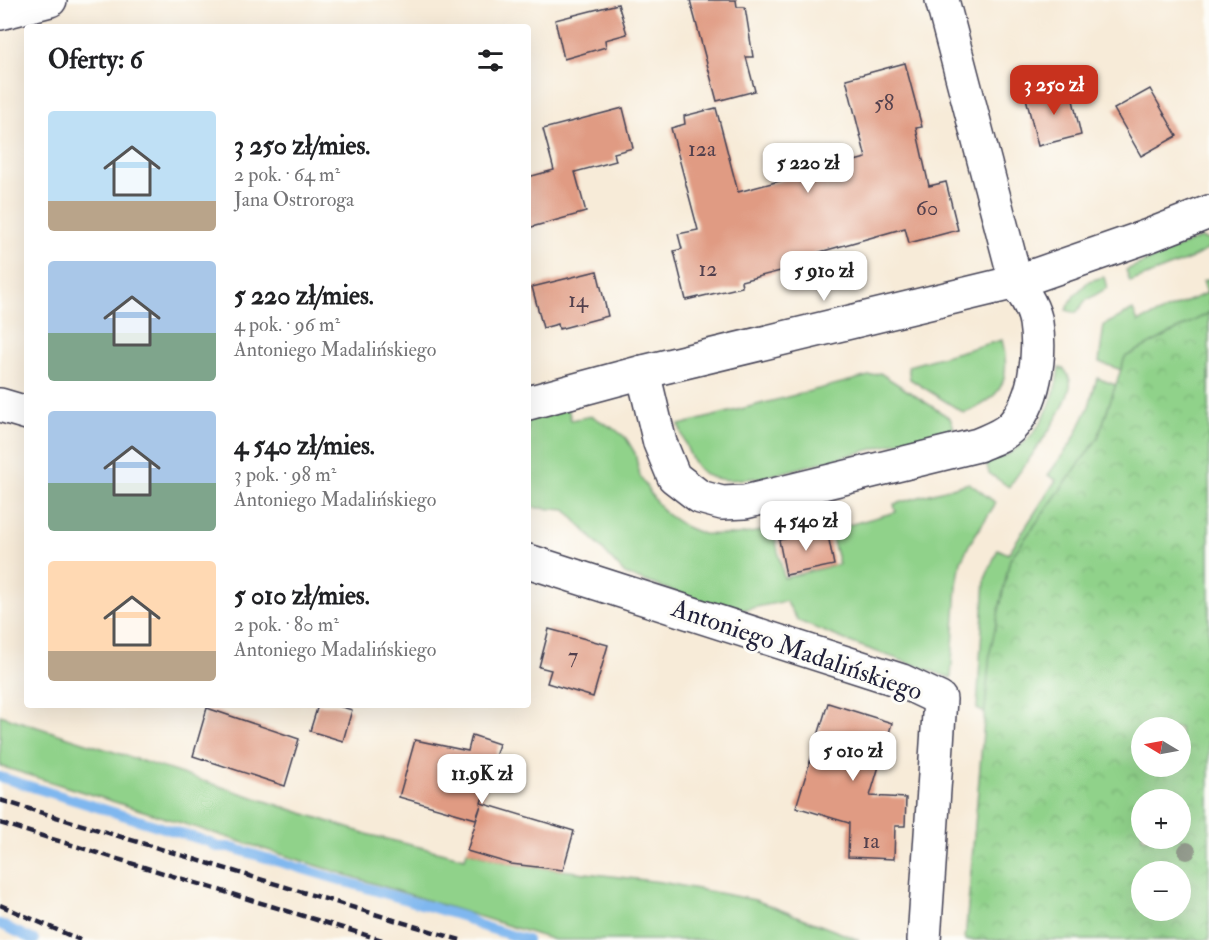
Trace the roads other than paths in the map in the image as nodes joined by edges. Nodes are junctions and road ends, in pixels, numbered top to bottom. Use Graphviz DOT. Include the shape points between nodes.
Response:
graph roads {
  1 [pos="51,0"];
  2 [pos="942,0"];
  3 [pos="0,13"];
  4 [pos="1209,212"];
  5 [pos="1016,282"];
  6 [pos="643,372"];
  7 [pos="531,402"];
  8 [pos="0,405"];
  9 [pos="24,412"];
  10 [pos="531,562"];
  11 [pos="924,940"];
  1 -- 3 [label="street"];
  2 -- 5 [label="street"];
  4 -- 5 [label="street"];
  5 -- 6 [label="street"];
  5 -- 6 [label="street" via="1036,322 1037,358 1027,401 1010,429 972,447 745,502 722,503 700,497 674,477 660,443"];
  6 -- 7 [label="street"];
  8 -- 9 [label="street"];
  10 -- 11 [label="street, Antoniego Madalińskiego" via="902,681 940,699"];
}
